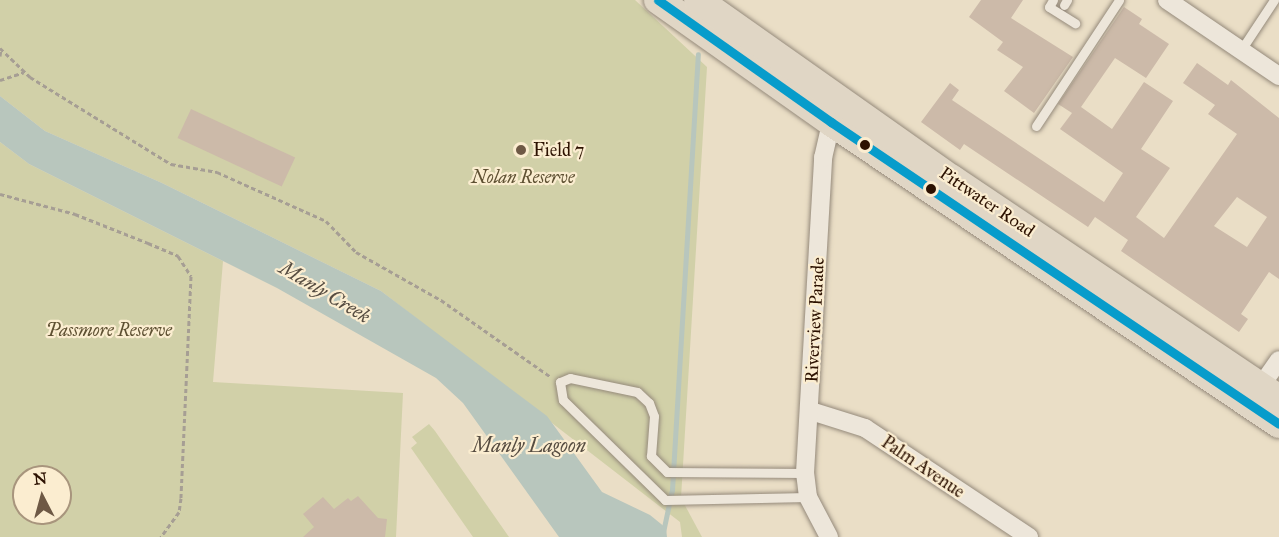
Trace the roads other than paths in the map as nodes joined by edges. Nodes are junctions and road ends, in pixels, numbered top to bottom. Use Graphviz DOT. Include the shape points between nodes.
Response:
graph roads {
  1 [pos="658,0"];
  2 [pos="698,0"];
  3 [pos="1053,0"];
  4 [pos="1119,0"];
  5 [pos="1167,0"];
  6 [pos="1274,0"];
  7 [pos="1075,23"];
  8 [pos="1241,50"];
  9 [pos="1279,76"];
  10 [pos="838,113"];
  11 [pos="1036,126"];
  12 [pos="1279,360"];
  13 [pos="1263,397"];
  14 [pos="811,411"];
  15 [pos="1279,424"];
  16 [pos="806,473"];
  17 [pos="808,497"];
  18 [pos="829,537"];
  19 [pos="1029,537"];
  1 -- 10 [label="main road, Pittwater Road"];
  2 -- 10 [label="main road, Pittwater Road"];
  3 -- 7 [label="lane" via="1049,7"];
  4 -- 11 [label="lane"];
  5 -- 8 [label="street"];
  6 -- 8 [label="lane"];
  8 -- 9 [label="street"];
  10 -- 13 [label="main road, Pittwater Road"];
  10 -- 14 [label="street, Riverview Parade" via="823,158"];
  12 -- 13 [label="street"];
  13 -- 15 [label="main road, Pittwater Road"];
  14 -- 16 [label="street, Riverview Parade"];
  14 -- 19 [label="street, Palm Avenue" via="865,428"];
  16 -- 17 [label="street, Riverview Parade"];
  16 -- 17 [label="lane" via="667,472 651,456 654,416 649,403 637,392 570,378 560,382 563,400 665,500"];
  17 -- 18 [label="street, Riverview Parade"];
}
